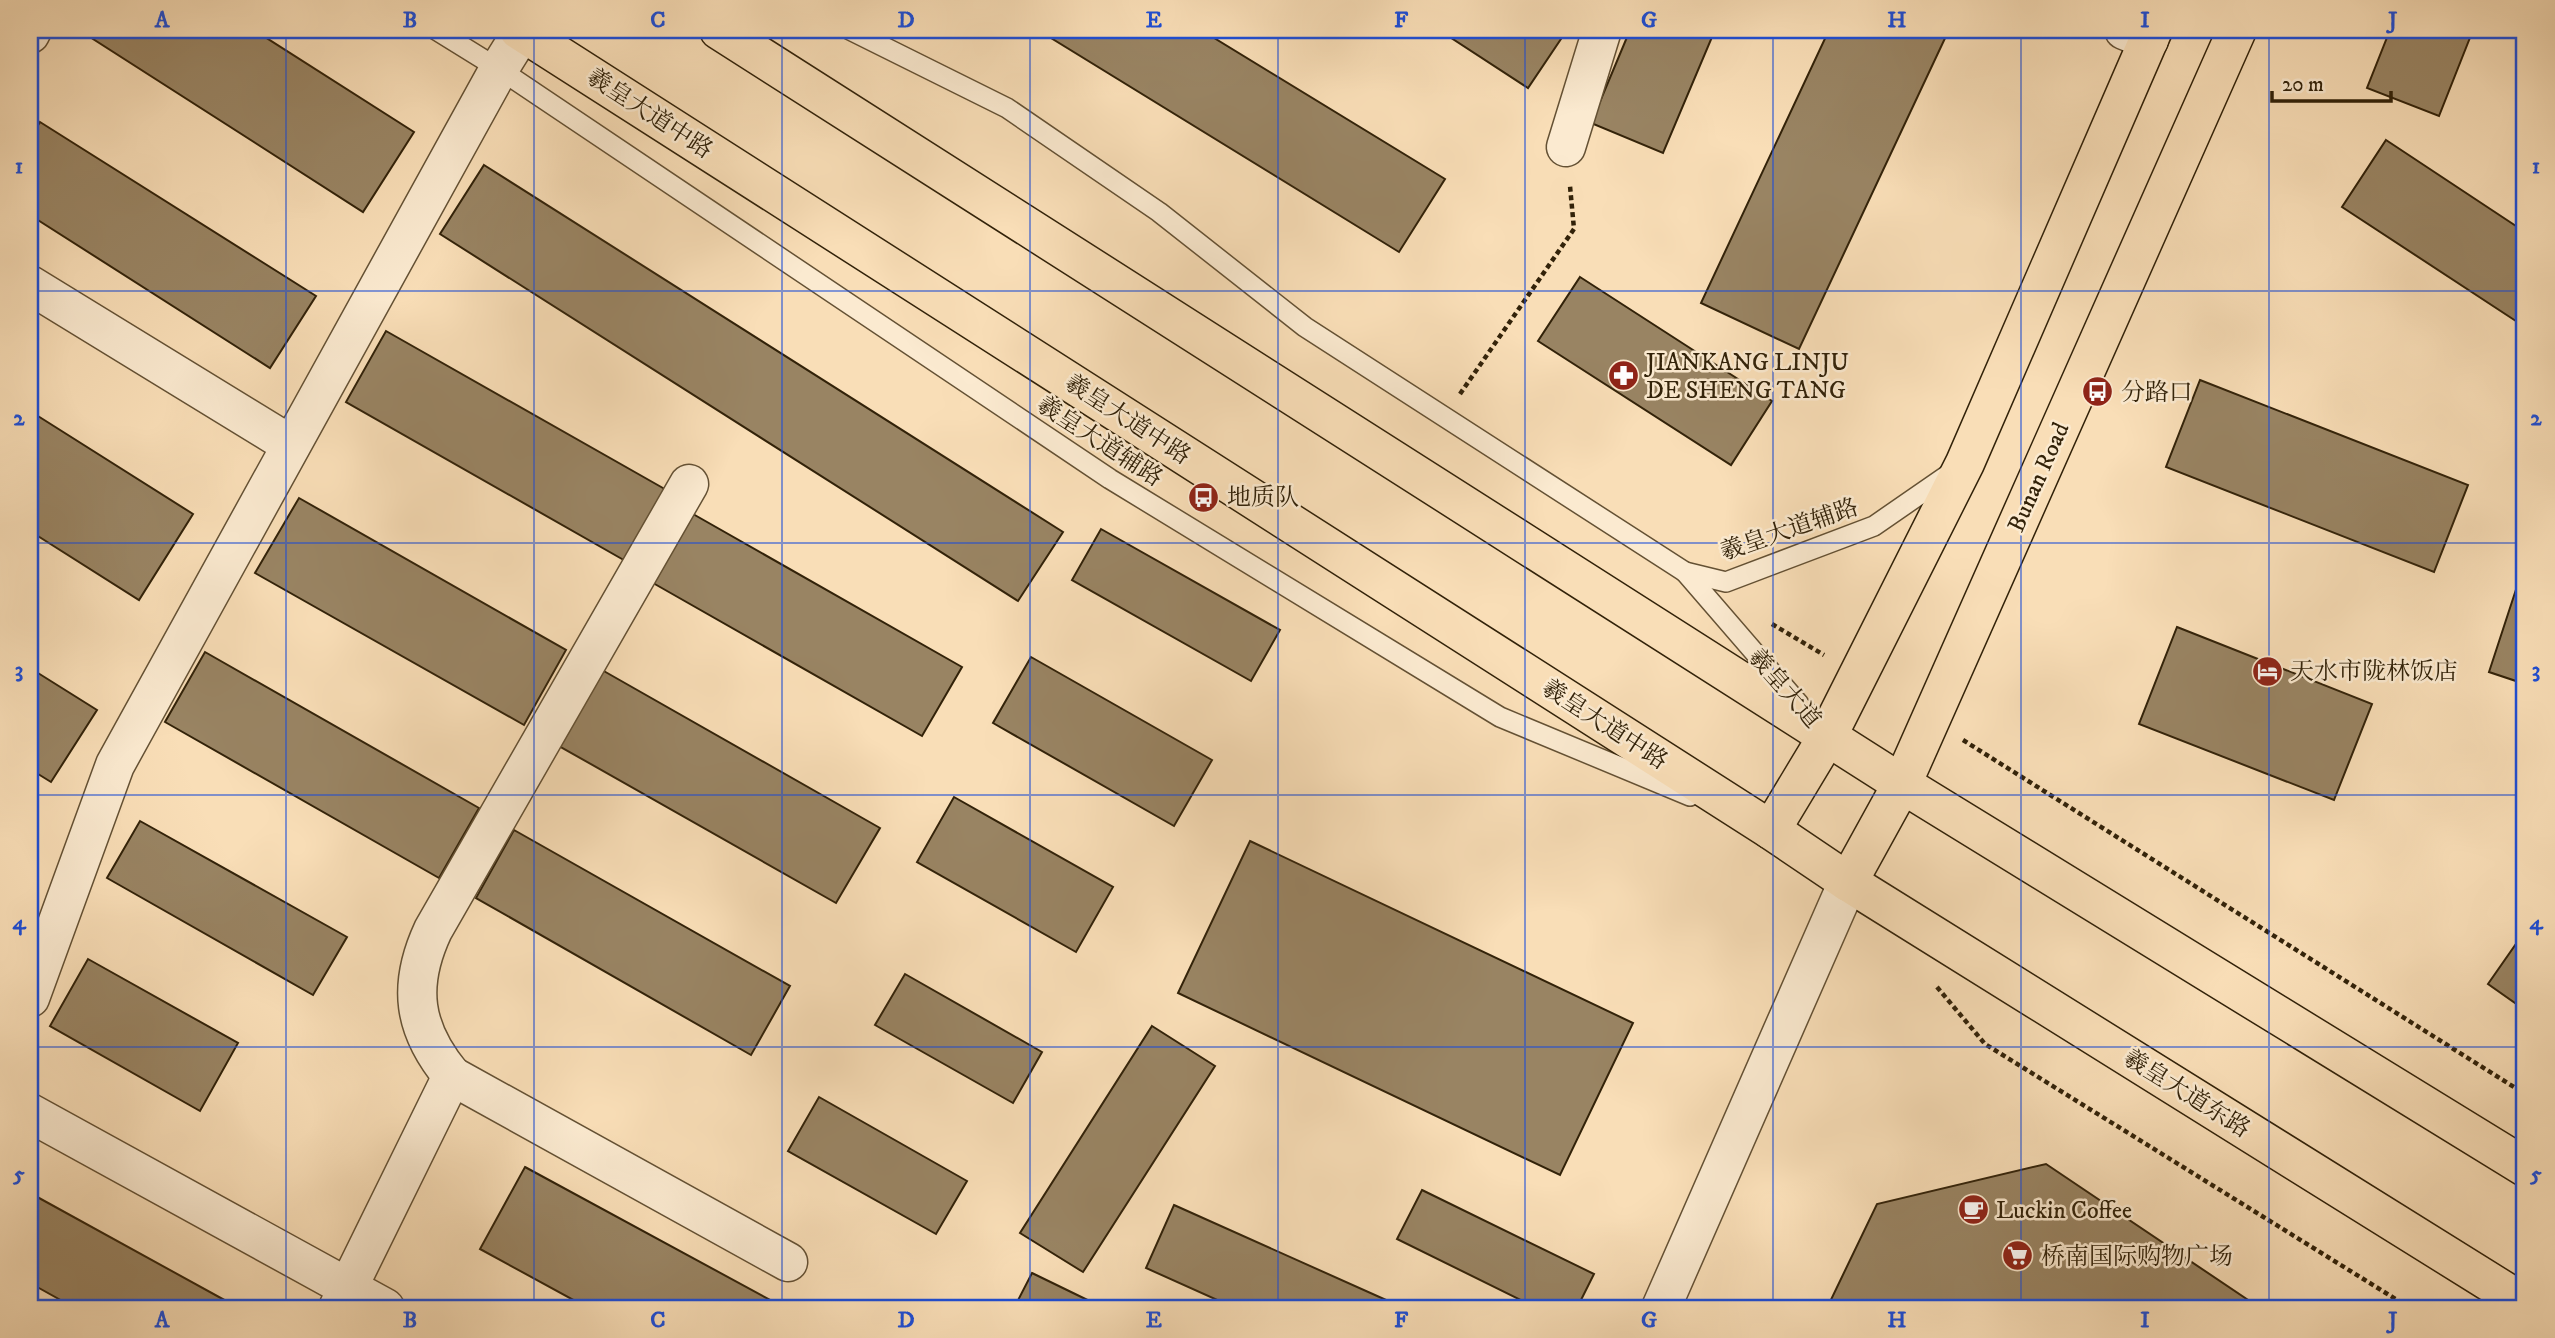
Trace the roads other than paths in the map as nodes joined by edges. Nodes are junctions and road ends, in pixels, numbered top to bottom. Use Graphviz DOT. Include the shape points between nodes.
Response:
graph roads {
  1 [pos="436,30"];
  2 [pos="719,30"];
  3 [pos="850,30"];
  4 [pos="1602,30"];
  5 [pos="2237,30"];
  6 [pos="521,31"];
  7 [pos="2142,33"];
  8 [pos="499,69"];
  9 [pos="1566,147"];
  10 [pos="30,285"];
  11 [pos="291,444"];
  12 [pos="1965,463"];
  13 [pos="688,484"];
  14 [pos="1685,572"];
  15 [pos="1828,737"];
  16 [pos="1902,784"];
  17 [pos="1772,830"];
  18 [pos="1848,882"];
  19 [pos="30,998"];
  20 [pos="452,1076"];
  21 [pos="30,1113"];
  22 [pos="2525,1167"];
  23 [pos="788,1262"];
  24 [pos="344,1298"];
  25 [pos="2525,1304"];
  26 [pos="385,1308"];
  27 [pos="1661,1308"];
  1 -- 8 [label="lane, 羲皇大道辅路"];
  2 -- 15 [label="main road"];
  3 -- 14 [label="lane, 羲皇大道辅路" via="1007,108 1159,212 1305,327"];
  4 -- 9 [label="street"];
  5 -- 16 [label="main road, Bunan Road"];
  6 -- 8 [label="street"];
  6 -- 17 [label="main road, 羲皇大道中路"];
  7 -- 12 [label="main road"];
  8 -- 11 [label="street"];
  8 -- 17 [label="lane, 羲皇大道辅路" via="1110,479 1500,717"];
  10 -- 11 [label="street"];
  11 -- 19 [label="street" via="115,765"];
  12 -- 14 [label="lane, 羲皇大道辅路" via="1874,526 1726,582"];
  12 -- 15 [label="main road"];
  13 -- 20 [label="street" via="424,950 418,970 418,1014 436,1058"];
  14 -- 15 [label="lane, 羲皇大道"];
  15 -- 16 [label="main road, 羲皇大道"];
  15 -- 17 [label="main road"];
  16 -- 18 [label="main road, Bunan Road"];
  16 -- 22 [label="main road"];
  17 -- 18 [label="main road"];
  18 -- 25 [label="main road, 羲皇大道东路"];
  18 -- 27 [label="street"];
  20 -- 23 [label="street"];
  20 -- 24 [label="street"];
  21 -- 24 [label="street"];
  24 -- 26 [label="street"];
}
